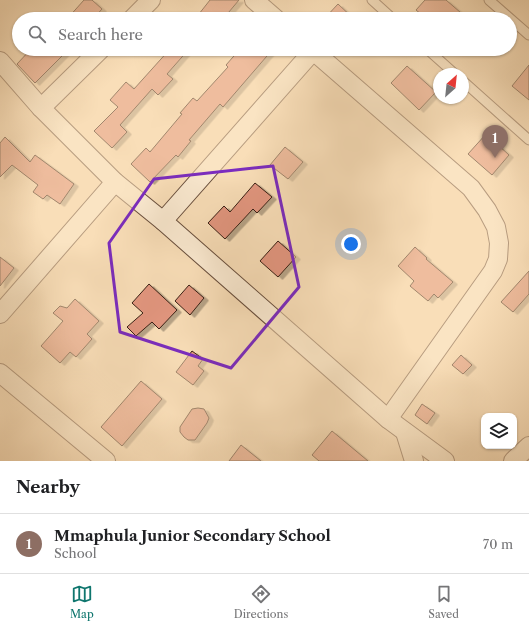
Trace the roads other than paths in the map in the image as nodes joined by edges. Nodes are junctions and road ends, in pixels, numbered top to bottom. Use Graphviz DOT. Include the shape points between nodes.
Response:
graph roads {
  1 [pos="151,0"];
  2 [pos="254,0"];
  3 [pos="372,0"];
  4 [pos="489,0"];
  5 [pos="139,12"];
  6 [pos="268,12"];
  7 [pos="385,12"];
  8 [pos="503,12"];
  9 [pos="517,24"];
  10 [pos="529,35"];
  11 [pos="94,56"];
  12 [pos="307,56"];
  13 [pos="319,56"];
  14 [pos="435,56"];
  15 [pos="0,61"];
  16 [pos="448,68"];
  17 [pos="469,86"];
  18 [pos="41,108"];
  19 [pos="529,140"];
  20 [pos="115,182"];
  21 [pos="163,221"];
  22 [pos="0,314"];
  23 [pos="0,373"];
  24 [pos="388,419"];
  25 [pos="405,432"];
  26 [pos="529,446"];
  27 [pos="106,461"];
  28 [pos="414,461"];
  29 [pos="445,461"];
  30 [pos="513,461"];
  1 -- 5 [label="street"];
  2 -- 6 [label="street"];
  3 -- 7 [label="lane"];
  4 -- 8 [label="lane"];
  9 -- 10 [label="lane"];
  11 -- 18 [label="street"];
  12 -- 21 [label="street"];
  13 -- 24 [label="street" via="471,188 496,227 499,242 498,259 493,271"];
  14 -- 16 [label="lane"];
  15 -- 18 [label="street"];
  17 -- 19 [label="lane"];
  18 -- 20 [label="street"];
  20 -- 21 [label="street"];
  20 -- 22 [label="street"];
  21 -- 24 [label="street"];
  23 -- 27 [label="street"];
  24 -- 25 [label="street"];
  25 -- 28 [label="street"];
  25 -- 29 [label="street"];
  26 -- 30 [label="street"];
}
